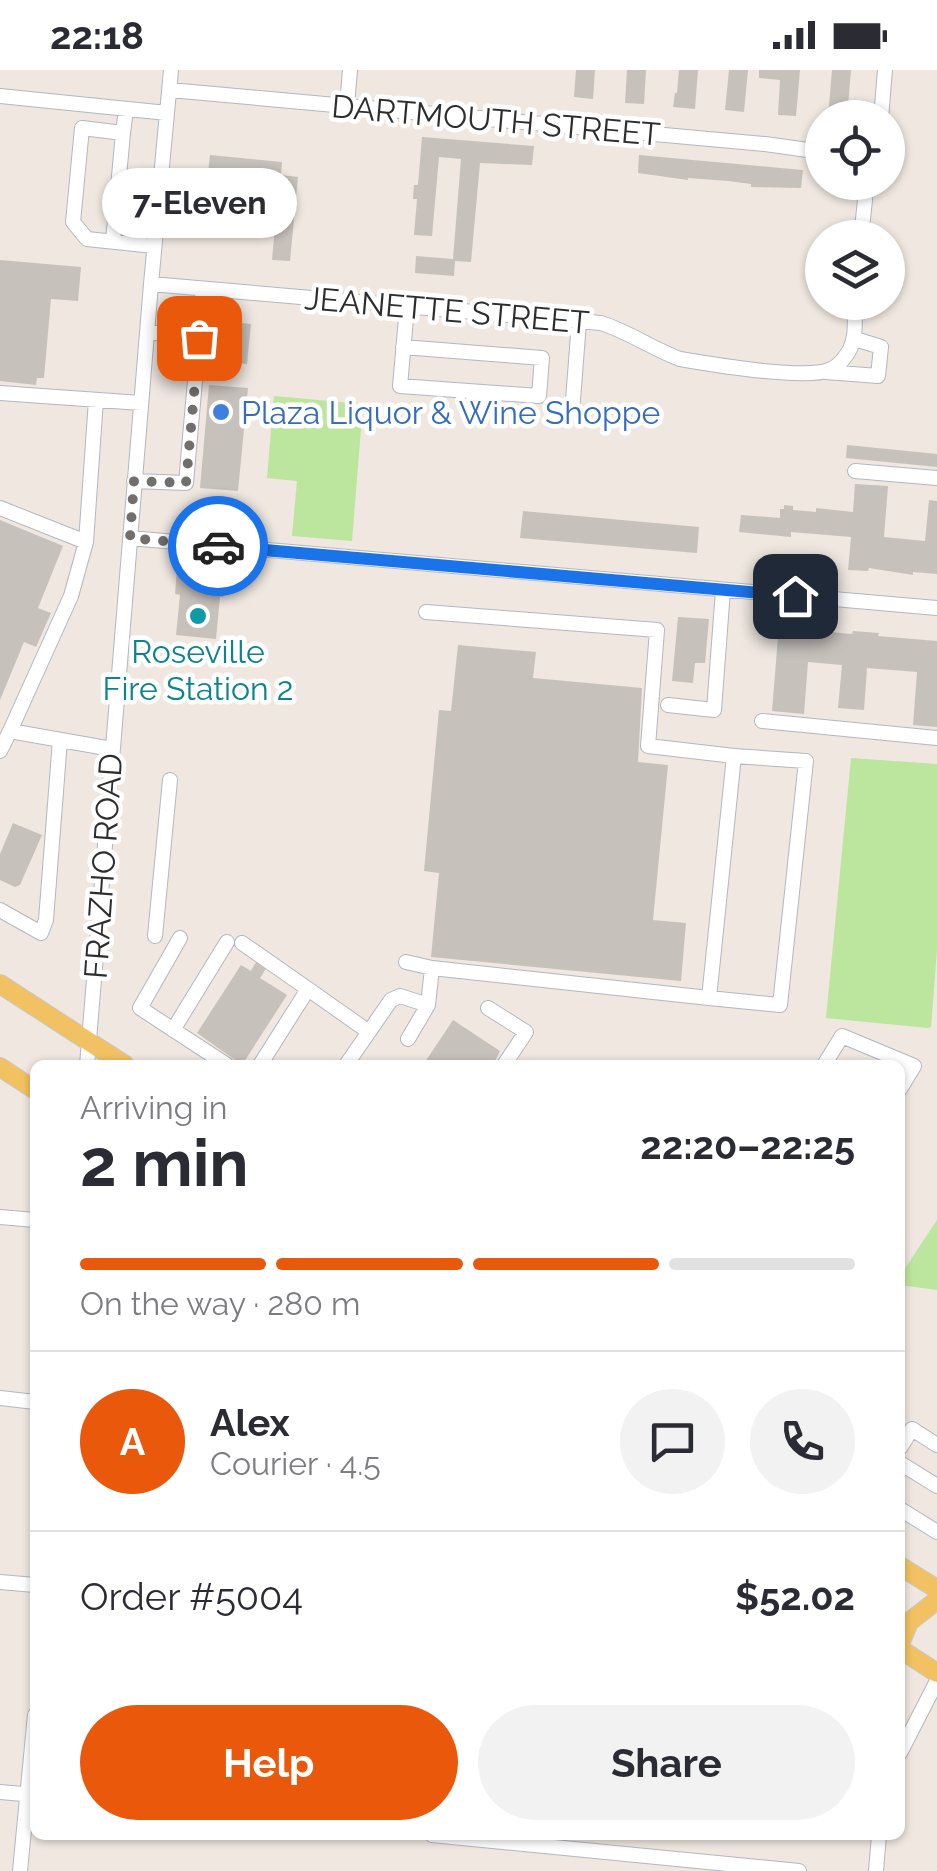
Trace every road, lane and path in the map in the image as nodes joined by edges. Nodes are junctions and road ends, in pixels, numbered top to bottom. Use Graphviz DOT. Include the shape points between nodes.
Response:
graph roads {
  1 [pos="172,70"];
  2 [pos="350,70"];
  3 [pos="885,70"];
  4 [pos="170,90"];
  5 [pos="0,96"];
  6 [pos="882,100"];
  7 [pos="347,106"];
  8 [pos="126,110"];
  9 [pos="167,113"];
  10 [pos="123,133"];
  11 [pos="805,150"];
  12 [pos="113,242"];
  13 [pos="154,246"];
  14 [pos="151,284"];
  15 [pos="203,289"];
  16 [pos="407,307"];
  17 [pos="855,320"];
  18 [pos="579,322"];
  19 [pos="147,332"];
  20 [pos="199,338"];
  21 [pos="855,338"];
  22 [pos="403,348"];
  23 [pos="832,368"];
  24 [pos="0,393"];
  25 [pos="96,400"];
  26 [pos="141,404"];
  27 [pos="572,413"];
  28 [pos="855,471"];
  29 [pos="937,478"];
  30 [pos="134,481"];
  31 [pos="0,508"];
  32 [pos="130,538"];
  33 [pos="86,542"];
  34 [pos="724,590"];
  35 [pos="937,608"];
  36 [pos="426,612"];
  37 [pos="668,705"];
  38 [pos="762,721"];
  39 [pos="10,731"];
  40 [pos="937,738"];
  41 [pos="60,740"];
  42 [pos="112,749"];
  43 [pos="0,751"];
  44 [pos="734,756"];
  45 [pos="170,780"];
  46 [pos="0,910"];
  47 [pos="155,936"];
  48 [pos="180,938"];
  49 [pos="234,942"];
  50 [pos="406,962"];
  51 [pos="432,968"];
  52 [pos="0,984"];
  53 [pos="308,989"];
  54 [pos="709,998"];
  55 [pos="428,1005"];
  56 [pos="488,1008"];
  57 [pos="173,1030"];
  58 [pos="369,1032"];
  59 [pos="408,1039"];
  60 [pos="88,1041"];
  61 [pos="876,1050"];
  62 [pos="86,1060"];
  63 [pos="117,1060"];
  64 [pos="218,1060"];
  65 [pos="263,1060"];
  66 [pos="349,1060"];
  67 [pos="507,1060"];
  68 [pos="827,1060"];
  69 [pos="870,1060"];
  70 [pos="900,1060"];
  71 [pos="905,1062"];
  72 [pos="0,1067"];
  73 [pos="905,1081"];
  74 [pos="30,1087"];
  75 [pos="0,1217"];
  76 [pos="30,1220"];
  77 [pos="0,1398"];
  78 [pos="30,1401"];
  79 [pos="905,1440"];
  80 [pos="937,1445"];
  81 [pos="905,1467"];
  82 [pos="937,1486"];
  83 [pos="905,1511"];
  84 [pos="937,1532"];
  85 [pos="905,1569"];
  86 [pos="0,1582"];
  87 [pos="30,1585"];
  88 [pos="937,1590"];
  89 [pos="937,1600"];
  90 [pos="905,1634"];
  91 [pos="905,1651"];
  92 [pos="937,1673"];
  93 [pos="937,1681"];
  94 [pos="905,1743"];
  95 [pos="0,1792"];
  96 [pos="30,1795"];
  97 [pos="30,1808"];
  98 [pos="483,1840"];
  99 [pos="879,1840"];
  100 [pos="614,1853"];
  101 [pos="20,1871"];
  102 [pos="612,1871"];
  103 [pos="799,1871"];
  104 [pos="876,1871"];
  1 -- 4 [label="street, FRAZHO ROAD"];
  2 -- 7 [label="street"];
  3 -- 6 [label="street"];
  4 -- 7 [label="street, DARTMOUTH STREET"];
  4 -- 9 [label="street, FRAZHO ROAD"];
  5 -- 8 [label="street"];
  7 -- 11 [label="street, DARTMOUTH STREET"];
  8 -- 9 [label="street"];
  8 -- 10 [label="street"];
  9 -- 13 [label="street, FRAZHO ROAD"];
  10 -- 12 [label="street"];
  10 -- 12 [label="street" via="82,128 73,222 87,238"];
  12 -- 13 [label="street"];
  13 -- 14 [label="street, FRAZHO ROAD"];
  14 -- 15 [label="street, JEANETTE STREET"];
  14 -- 19 [label="street, FRAZHO ROAD"];
  15 -- 16 [label="street, JEANETTE STREET"];
  15 -- 20 [label="street"];
  16 -- 18 [label="street, JEANETTE STREET"];
  16 -- 22 [label="street"];
  17 -- 21 [label="street"];
  18 -- 23 [label="street, JEANETTE STREET" via="622,330 680,359 794,372"];
  18 -- 27 [label="street"];
  19 -- 20 [label="street"];
  19 -- 26 [label="street, FRAZHO ROAD"];
  20 -- 30 [label="street" via="186,483"];
  21 -- 23 [label="street"];
  21 -- 23 [label="street, JEANETTE STREET" via="880,347 878,376"];
  22 -- 22 [label="street" via="400,386 539,396 542,358"];
  24 -- 25 [label="street"];
  25 -- 26 [label="street"];
  25 -- 33 [label="street"];
  26 -- 30 [label="street, FRAZHO ROAD"];
  28 -- 29 [label="street"];
  30 -- 32 [label="street, FRAZHO ROAD"];
  31 -- 33 [label="street"];
  32 -- 34 [label="street"];
  32 -- 42 [label="street, FRAZHO ROAD"];
  33 -- 39 [label="street" via="72,596"];
  34 -- 35 [label="street"];
  34 -- 37 [label="street" via="714,710"];
  36 -- 44 [label="street" via="658,630 648,746"];
  38 -- 40 [label="street"];
  39 -- 41 [label="street"];
  39 -- 43 [label="street"];
  41 -- 42 [label="street"];
  41 -- 46 [label="street" via="46,920 41,932"];
  42 -- 60 [label="street, FRAZHO ROAD"];
  44 -- 54 [label="street"];
  44 -- 54 [label="street" via="806,761 780,1005"];
  45 -- 47 [label="street"];
  48 -- 57 [label="street" via="140,1008"];
  49 -- 53 [label="street"];
  49 -- 53 [label="street" via="244,957 290,986"];
  49 -- 57 [label="street"];
  50 -- 51 [label="street"];
  51 -- 54 [label="street"];
  51 -- 55 [label="street"];
  52 -- 60 [label="main road"];
  53 -- 58 [label="street"];
  53 -- 65 [label="street"];
  55 -- 58 [label="street" via="400,996 391,1000"];
  55 -- 59 [label="street"];
  56 -- 67 [label="street" via="526,1032"];
  57 -- 64 [label="street"];
  58 -- 66 [label="street"];
  60 -- 62 [label="street, FRAZHO ROAD"];
  60 -- 63 [label="main road"];
  61 -- 68 [label="street" via="842,1036"];
  61 -- 69 [label="street"];
  61 -- 70 [label="street"];
  71 -- 73 [label="street" via="914,1066"];
  72 -- 74 [label="main road"];
  75 -- 76 [label="street"];
  77 -- 78 [label="street"];
  79 -- 80 [label="street" via="912,1429"];
  81 -- 82 [label="street"];
  83 -- 84 [label="street"];
  85 -- 88 [label="main road"];
  86 -- 87 [label="street"];
  89 -- 90 [label="main road"];
  91 -- 92 [label="main road"];
  93 -- 94 [label="street"];
  95 -- 96 [label="street"];
  97 -- 101 [label="street"];
  98 -- 100 [label="street"];
  99 -- 104 [label="street"];
  100 -- 102 [label="street"];
  100 -- 103 [label="street"];
}
